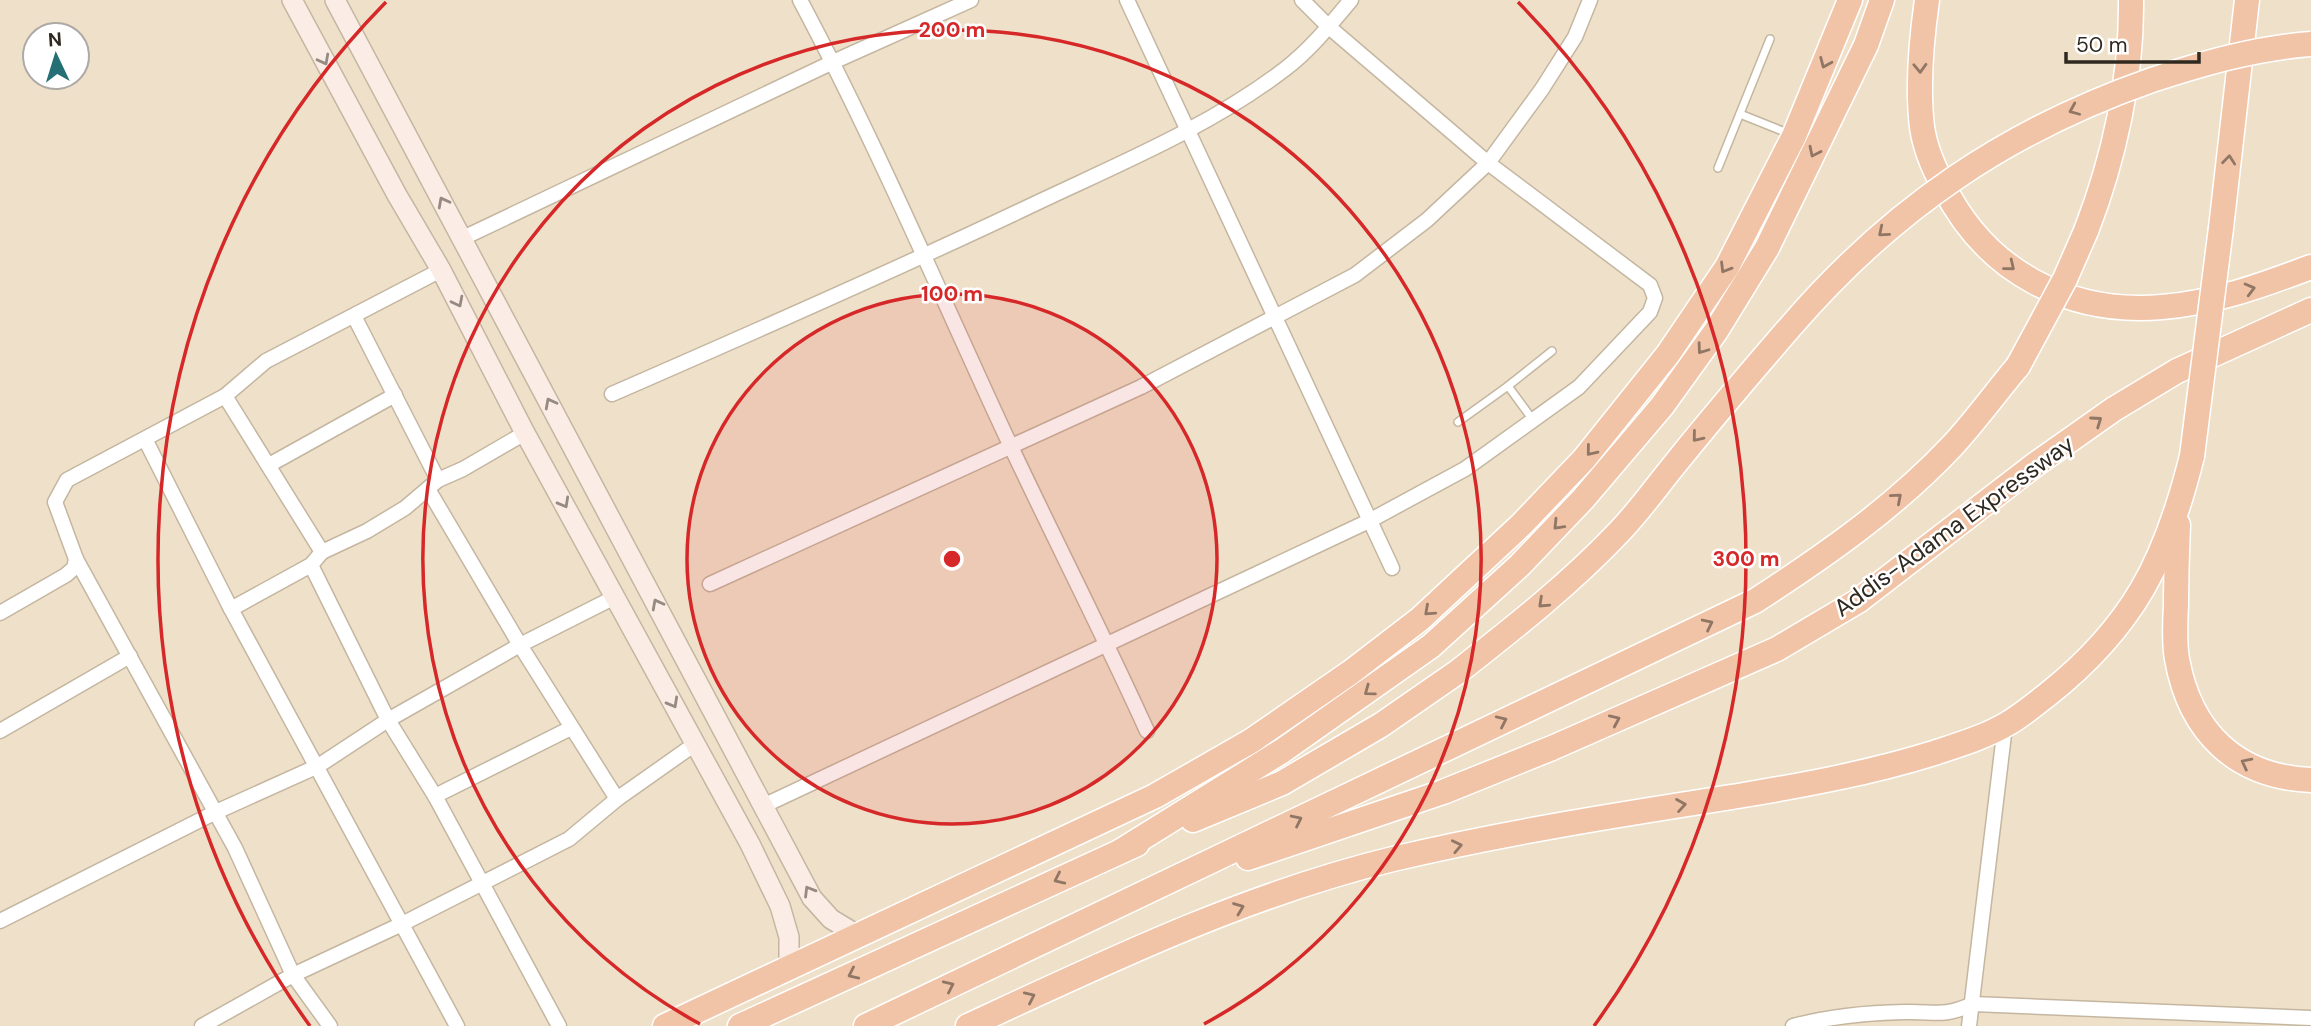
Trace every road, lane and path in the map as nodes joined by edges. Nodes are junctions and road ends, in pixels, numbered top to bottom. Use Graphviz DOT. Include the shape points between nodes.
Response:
graph roads {
  1 [pos="292,0"];
  2 [pos="335,0"];
  3 [pos="800,0"];
  4 [pos="971,0"];
  5 [pos="1127,0"];
  6 [pos="1302,0"];
  7 [pos="1351,0"];
  8 [pos="1590,0"];
  9 [pos="1850,0"];
  10 [pos="1882,0"];
  11 [pos="1927,0"];
  12 [pos="2130,0"];
  13 [pos="2246,0"];
  14 [pos="1329,27"];
  15 [pos="1770,39"];
  16 [pos="2311,44"];
  17 [pos="833,62"];
  18 [pos="1740,114"];
  19 [pos="1189,130"];
  20 [pos="1794,136"];
  21 [pos="1488,163"];
  22 [pos="1718,168"];
  23 [pos="463,239"];
  24 [pos="923,257"];
  25 [pos="2311,267"];
  26 [pos="441,270"];
  27 [pos="2311,310"];
  28 [pos="354,316"];
  29 [pos="1275,318"];
  30 [pos="1552,351"];
  31 [pos="1508,386"];
  32 [pos="612,394"];
  33 [pos="395,395"];
  34 [pos="225,396"];
  35 [pos="1534,420"];
  36 [pos="1458,422"];
  37 [pos="525,433"];
  38 [pos="145,439"];
  39 [pos="1011,446"];
  40 [pos="269,465"];
  41 [pos="433,485"];
  42 [pos="2179,510"];
  43 [pos="1369,521"];
  44 [pos="322,552"];
  45 [pos="76,559"];
  46 [pos="310,565"];
  47 [pos="1392,568"];
  48 [pos="709,584"];
  49 [pos="615,597"];
  50 [pos="231,609"];
  51 [pos="0,613"];
  52 [pos="520,645"];
  53 [pos="1106,645"];
  54 [pos="130,656"];
  55 [pos="388,720"];
  56 [pos="2006,726"];
  57 [pos="571,727"];
  58 [pos="0,731"];
  59 [pos="1147,731"];
  60 [pos="695,744"];
  61 [pos="318,766"];
  62 [pos="2311,780"];
  63 [pos="435,796"];
  64 [pos="617,799"];
  65 [pos="763,806"];
  66 [pos="216,812"];
  67 [pos="1121,851"];
  68 [pos="482,882"];
  69 [pos="1148,892"];
  70 [pos="0,920"];
  71 [pos="402,924"];
  72 [pos="859,936"];
  73 [pos="789,969"];
  74 [pos="293,975"];
  75 [pos="1973,1004"];
  76 [pos="2311,1018"];
  77 [pos="202,1026"];
  78 [pos="330,1026"];
  79 [pos="457,1026"];
  80 [pos="559,1026"];
  81 [pos="665,1026"];
  82 [pos="740,1026"];
  83 [pos="866,1026"];
  84 [pos="968,1026"];
  85 [pos="1793,1026"];
  86 [pos="1969,1026"];
  1 -- 26 [label="main road, one-way"];
  23 -- 2 [label="main road, one-way"];
  3 -- 17 [label="street"];
  4 -- 17 [label="street"];
  5 -- 19 [label="street"];
  6 -- 14 [label="street"];
  7 -- 14 [label="street"];
  8 -- 21 [label="street" via="1542,89"];
  9 -- 20 [label="highway, one-way"];
  10 -- 67 [label="highway, one-way" via="1866,45 1767,248 1662,406 1583,499 1520,565 1431,646 1282,751"];
  11 -- 25 [label="highway, one-way" via="1920,56 1921,105 1922,129 1933,167 1956,211 1983,244 2022,276 2087,303 2162,307 2264,285"];
  69 -- 12 [label="highway, one-way, bridge" via="1755,601 1835,549 1899,496 1953,445 2018,366 2065,279 2097,201 2118,122 2131,35"];
  42 -- 13 [label="highway, one-way, bridge" via="2192,456"];
  14 -- 19 [label="street" via="1287,68"];
  14 -- 21 [label="street"];
  15 -- 18 [label="lane"];
  16 -- 67 [label="highway, one-way, bridge" via="2210,61 2114,93 1995,151 1927,196 1869,244 1793,323 1620,531 1533,613 1381,725 1282,783"];
  17 -- 23 [label="street"];
  17 -- 24 [label="street"];
  18 -- 20 [label="lane"];
  18 -- 22 [label="lane"];
  19 -- 24 [label="street"];
  19 -- 29 [label="street"];
  20 -- 72 [label="highway, one-way" via="1727,267 1668,354 1584,459 1420,619 1251,741 1155,796"];
  21 -- 29 [label="street" via="1427,220 1355,275"];
  21 -- 35 [label="street" via="1650,285 1655,298 1650,312 1578,387"];
  65 -- 23 [label="main road, one-way"];
  24 -- 32 [label="street"];
  24 -- 39 [label="street"];
  26 -- 28 [label="street"];
  26 -- 37 [label="main road, one-way"];
  69 -- 27 [label="highway, Addis-Adama Expressway, one-way" via="1443,792 1777,649 1858,601 2114,409 2177,371"];
  28 -- 33 [label="street"];
  28 -- 34 [label="street" via="266,361"];
  29 -- 39 [label="street" via="1141,387"];
  29 -- 43 [label="street"];
  30 -- 31 [label="lane"];
  31 -- 35 [label="lane"];
  31 -- 36 [label="lane"];
  33 -- 40 [label="street"];
  33 -- 41 [label="street"];
  34 -- 38 [label="street"];
  34 -- 40 [label="street"];
  35 -- 43 [label="street" via="1465,469"];
  37 -- 41 [label="street"];
  37 -- 49 [label="main road, one-way"];
  38 -- 45 [label="street" via="67,480 55,502"];
  38 -- 50 [label="street"];
  39 -- 48 [label="street"];
  39 -- 53 [label="street"];
  40 -- 44 [label="street"];
  41 -- 44 [label="street" via="395,514"];
  41 -- 52 [label="street"];
  42 -- 56 [label="highway" via="2136,601 2112,635 2077,671"];
  62 -- 42 [label="highway, one-way" via="2289,779 2239,761 2222,748 2194,711 2176,657"];
  43 -- 47 [label="street"];
  43 -- 53 [label="street"];
  44 -- 46 [label="street"];
  45 -- 51 [label="street" via="66,575"];
  45 -- 54 [label="street"];
  46 -- 50 [label="street"];
  46 -- 55 [label="street"];
  49 -- 52 [label="street"];
  49 -- 60 [label="main road, one-way"];
  50 -- 61 [label="street"];
  52 -- 55 [label="street"];
  52 -- 57 [label="street"];
  53 -- 59 [label="street"];
  53 -- 65 [label="street"];
  54 -- 58 [label="street"];
  54 -- 66 [label="street"];
  55 -- 61 [label="street"];
  55 -- 63 [label="street"];
  56 -- 75 [label="street"];
  84 -- 56 [label="highway, one-way" via="1200,922 1291,888 1393,859 1897,764"];
  57 -- 63 [label="street"];
  57 -- 64 [label="street"];
  60 -- 64 [label="street"];
  60 -- 73 [label="main road" via="780,906 789,937"];
  61 -- 66 [label="street"];
  61 -- 71 [label="street"];
  63 -- 68 [label="street"];
  64 -- 68 [label="street" via="569,839"];
  72 -- 65 [label="main road, one-way" via="831,919 812,898"];
  66 -- 70 [label="street"];
  66 -- 74 [label="street"];
  67 -- 82 [label="highway, one-way"];
  68 -- 71 [label="street"];
  68 -- 80 [label="street"];
  83 -- 69 [label="highway, one-way"];
  71 -- 74 [label="street"];
  71 -- 79 [label="street"];
  72 -- 73 [label="highway"];
  73 -- 81 [label="highway"];
  74 -- 77 [label="street"];
  74 -- 78 [label="street"];
  75 -- 76 [label="street"];
  75 -- 85 [label="street" via="1942,1014 1833,1016"];
  75 -- 86 [label="street"];
}
